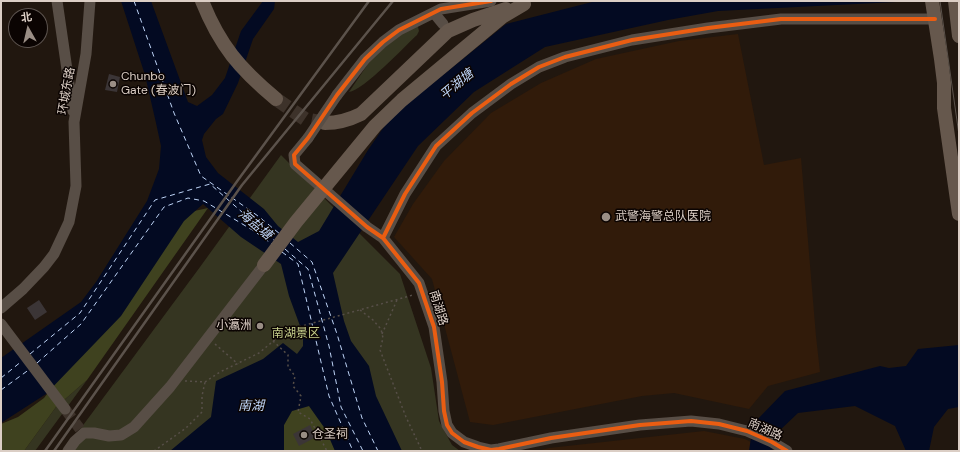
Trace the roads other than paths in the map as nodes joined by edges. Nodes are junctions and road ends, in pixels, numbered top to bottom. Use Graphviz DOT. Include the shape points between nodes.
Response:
graph roads {
  1 [pos="57,1"];
  2 [pos="90,1"];
  3 [pos="202,1"];
  4 [pos="210,1"];
  5 [pos="491,1"];
  6 [pos="522,2"];
  7 [pos="956,2"];
  8 [pos="933,8"];
  9 [pos="434,13"];
  10 [pos="959,20"];
  11 [pos="443,28"];
  12 [pos="959,36"];
  13 [pos="464,48"];
  14 [pos="66,59"];
  15 [pos="84,66"];
  16 [pos="328,119"];
  17 [pos="74,122"];
  18 [pos="323,189"];
  19 [pos="959,214"];
  20 [pos="383,238"];
  21 [pos="264,265"];
  22 [pos="1,308"];
  23 [pos="1,324"];
  24 [pos="65,409"];
  25 [pos="68,451"];
  26 [pos="787,451"];
  1 -- 14 [label="street"];
  2 -- 15 [label="street, 环城东路"];
  3 -- 4 [label="main road" via="217,34 230,53 253,80 279,96 238,54 220,26"];
  5 -- 9 [label="street, 南湖路" via="441,9"];
  6 -- 11 [label="main road"];
  6 -- 13 [label="main road"];
  7 -- 10 [label="main road"];
  8 -- 19 [label="main road"];
  8 -- 20 [label="street" via="781,19 708,28 632,40 565,57 511,84 472,113 436,146 405,194"];
  9 -- 11 [label="street"];
  9 -- 18 [label="street, 南湖路, bridge" via="399,30 365,59 294,155 295,164"];
  10 -- 12 [label="main road"];
  11 -- 13 [label="main road" via="461,41"];
  11 -- 16 [label="main road" via="361,105"];
  13 -- 18 [label="main road" via="375,126"];
  14 -- 15 [label="street"];
  14 -- 17 [label="street"];
  15 -- 17 [label="street, 环城东路"];
  17 -- 22 [label="street, 环城东路" via="76,186 69,222 54,254 44,267"];
  18 -- 20 [label="street, 南湖路"];
  18 -- 21 [label="main road"];
  20 -- 26 [label="street, 南湖路" via="419,283 423,292 434,327 447,425 452,433 464,442 491,450 550,438 690,420 746,431"];
  21 -- 25 [label="street" via="174,381 134,427 121,434 109,436 82,431"];
  23 -- 24 [label="street"];
}
